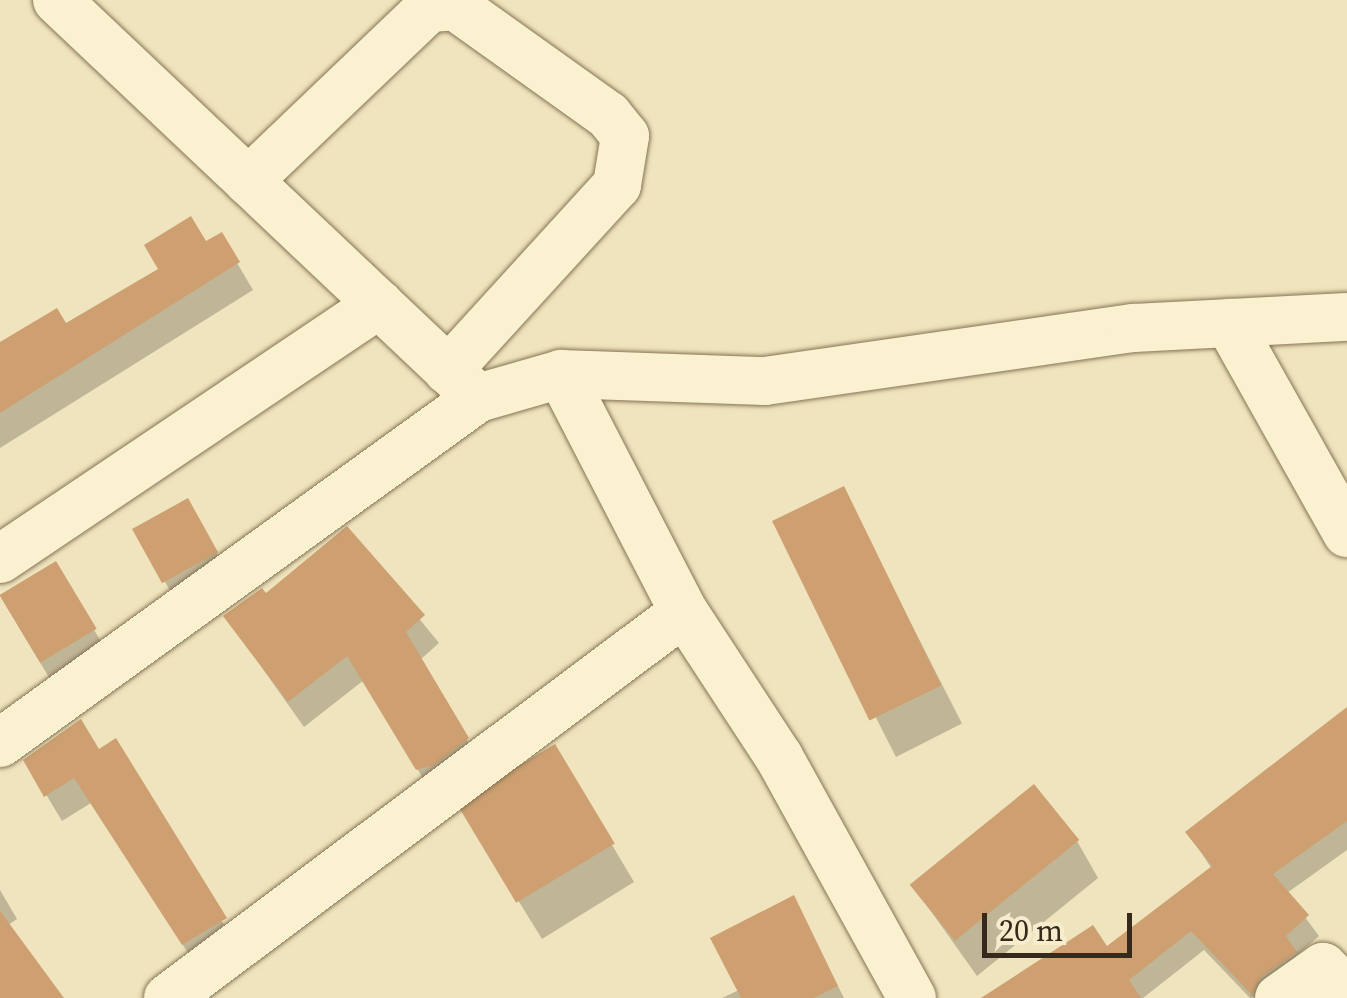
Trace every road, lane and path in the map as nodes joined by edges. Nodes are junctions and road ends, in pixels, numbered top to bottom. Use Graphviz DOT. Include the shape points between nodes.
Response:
graph roads {
  1 [pos="57,0"];
  2 [pos="248,181"];
  3 [pos="378,304"];
  4 [pos="1347,317"];
  5 [pos="1229,323"];
  6 [pos="561,374"];
  7 [pos="463,384"];
  8 [pos="1347,533"];
  9 [pos="0,559"];
  10 [pos="684,612"];
  11 [pos="0,743"];
  12 [pos="1347,990"];
  13 [pos="168,998"];
  14 [pos="912,998"];
  15 [pos="1279,998"];
  1 -- 2 [label="street"];
  2 -- 3 [label="street"];
  2 -- 7 [label="street" via="429,8 455,6 608,115 625,136 617,185"];
  3 -- 7 [label="street"];
  3 -- 9 [label="street"];
  4 -- 5 [label="street"];
  5 -- 6 [label="street" via="1134,328 765,381"];
  5 -- 8 [label="street"];
  6 -- 7 [label="street"];
  6 -- 10 [label="street"];
  7 -- 11 [label="street"];
  10 -- 13 [label="street"];
  10 -- 14 [label="street" via="778,757"];
  12 -- 15 [label="street" via="1323,966"];
}
